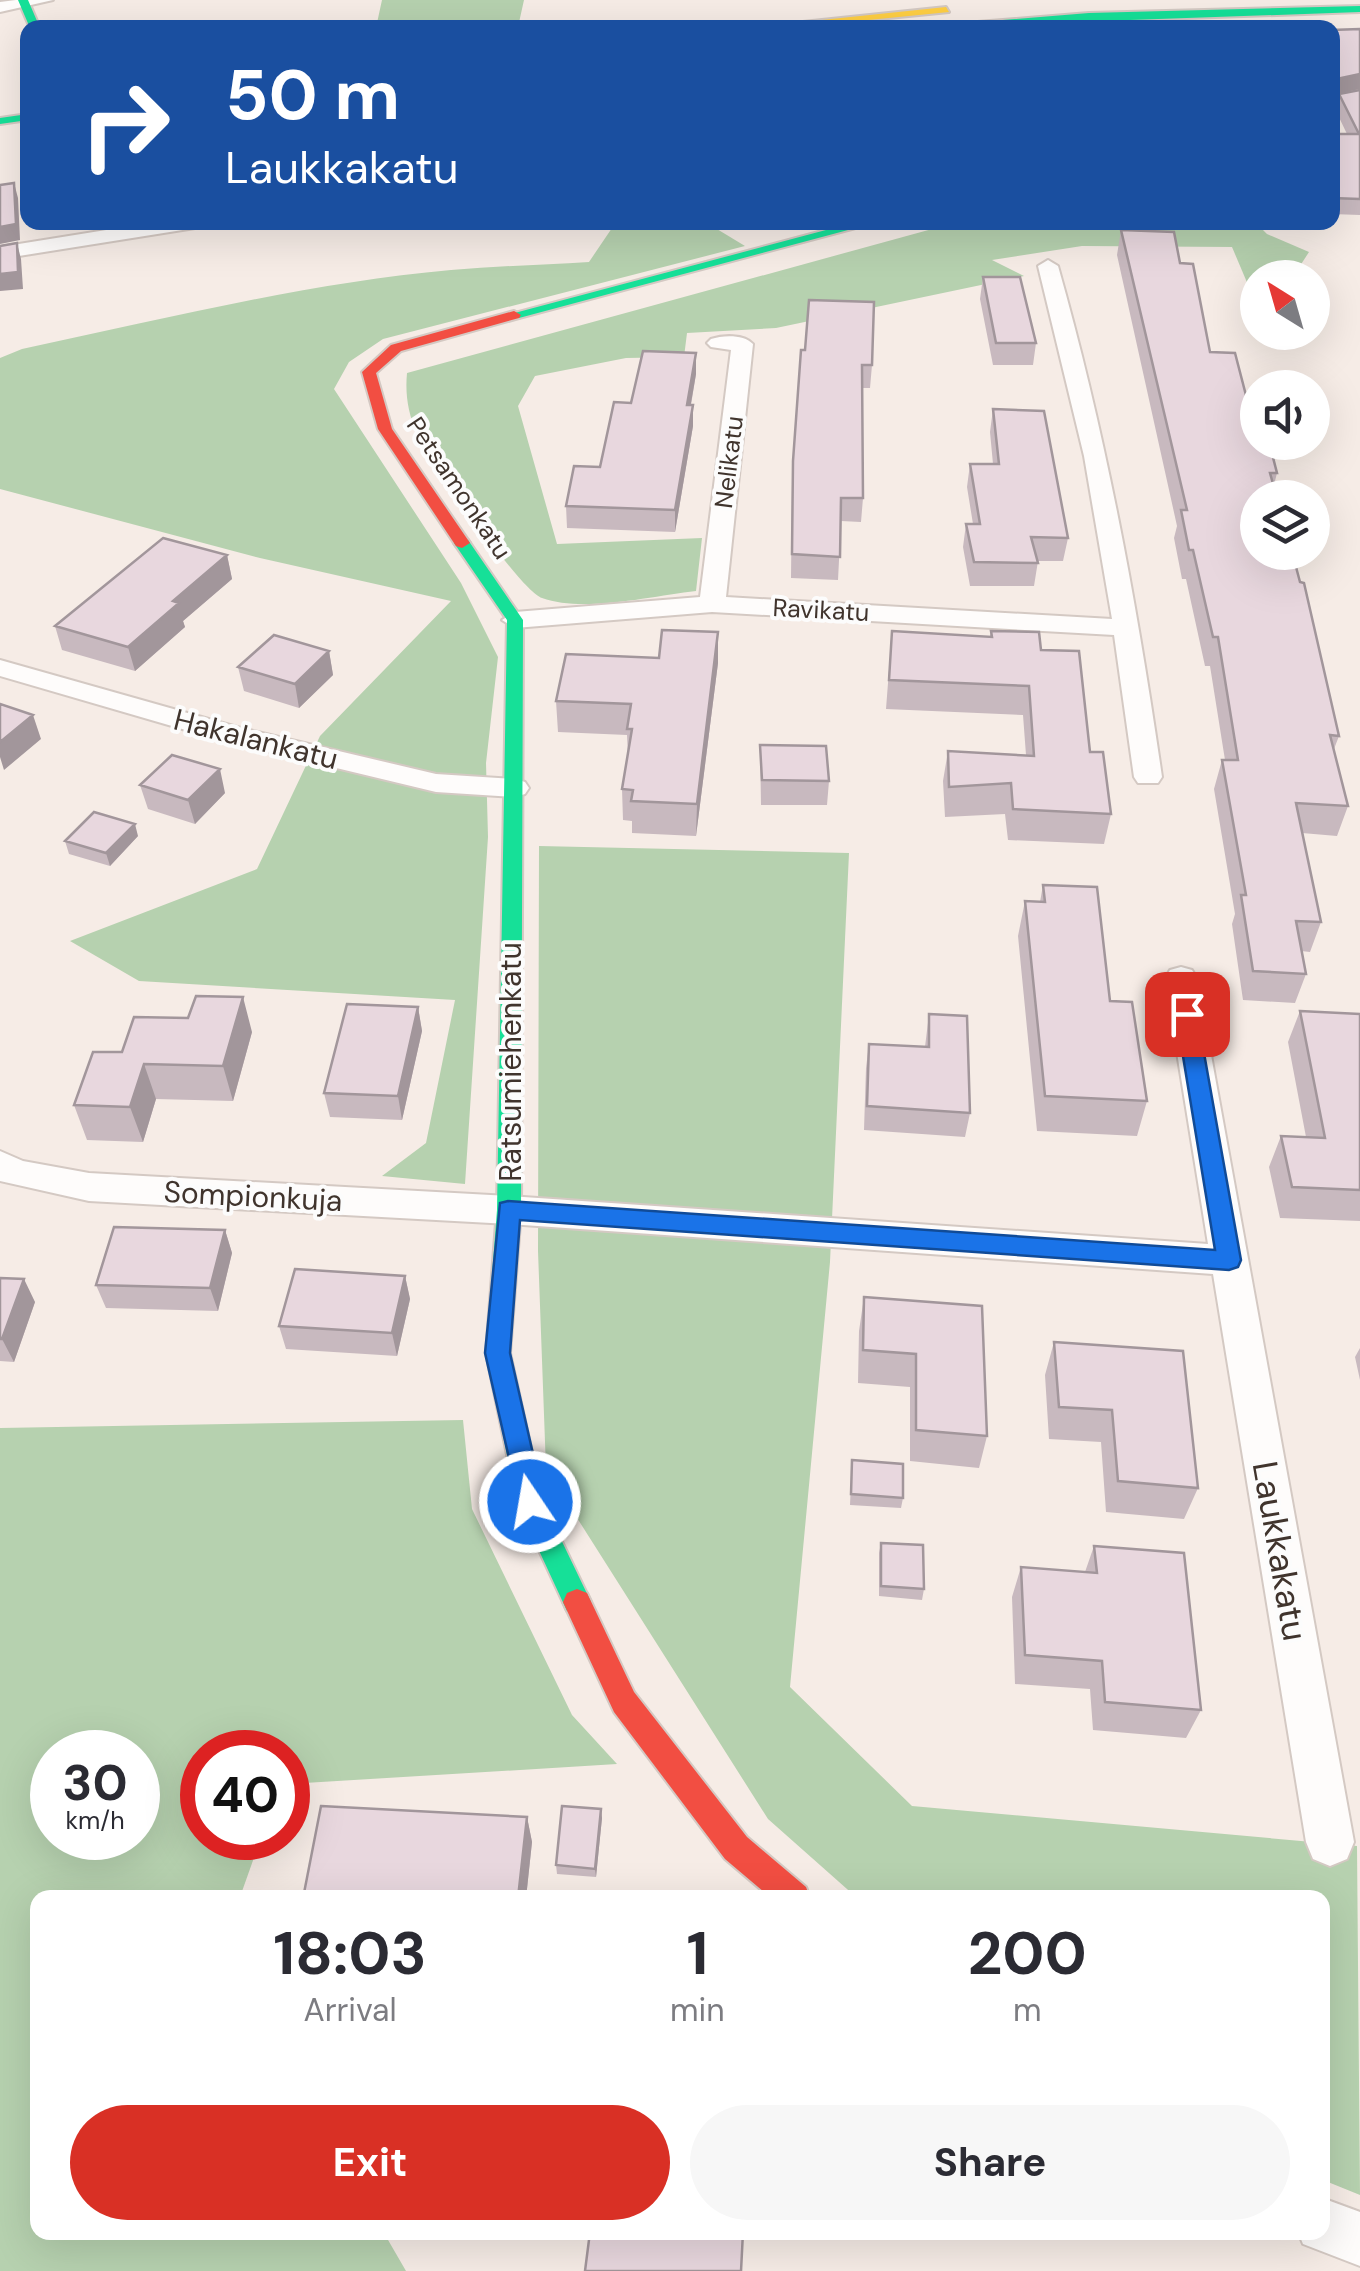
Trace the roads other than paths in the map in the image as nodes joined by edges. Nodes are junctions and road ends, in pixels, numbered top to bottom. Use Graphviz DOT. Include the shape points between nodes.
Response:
graph roads {
  1 [pos="1199,0"];
  2 [pos="31,1"];
  3 [pos="0,7"];
  4 [pos="1360,9"];
  5 [pos="838,20"];
  6 [pos="1029,20"];
  7 [pos="145,230"];
  8 [pos="841,230"];
  9 [pos="0,253"];
  10 [pos="1048,266"];
  11 [pos="718,343"];
  12 [pos="712,604"];
  13 [pos="515,620"];
  14 [pos="1128,628"];
  15 [pos="0,668"];
  16 [pos="1148,777"];
  17 [pos="515,788"];
  18 [pos="1181,978"];
  19 [pos="0,1165"];
  20 [pos="508,1210"];
  21 [pos="1229,1260"];
  22 [pos="1330,1842"];
  23 [pos="786,1890"];
  24 [pos="1330,2228"];
  25 [pos="1360,2239"];
  1 -- 5 [label="street"];
  2 -- 3 [label="street"];
  4 -- 6 [label="street"];
  7 -- 9 [label="street"];
  8 -- 13 [label="street, Petsamonkatu" via="443,333 396,348 369,372 385,429"];
  10 -- 14 [label="street" via="1082,384"];
  11 -- 12 [label="street, Nelikatu" via="742,344"];
  12 -- 13 [label="street, Ravikatu"];
  12 -- 14 [label="street, Ravikatu"];
  13 -- 17 [label="street"];
  14 -- 16 [label="street"];
  15 -- 17 [label="street, Hakalankatu" via="230,734 436,783"];
  17 -- 20 [label="street, Ratsumiehenkatu"];
  18 -- 21 [label="street, Laukkakatu"];
  19 -- 20 [label="street, Sompionkuja" via="89,1186"];
  20 -- 21 [label="street"];
  20 -- 23 [label="street, Ratsumiehenkatu" via="498,1353 530,1502 624,1702 736,1848"];
  21 -- 22 [label="street, Laukkakatu"];
  24 -- 25 [label="street"];
}
